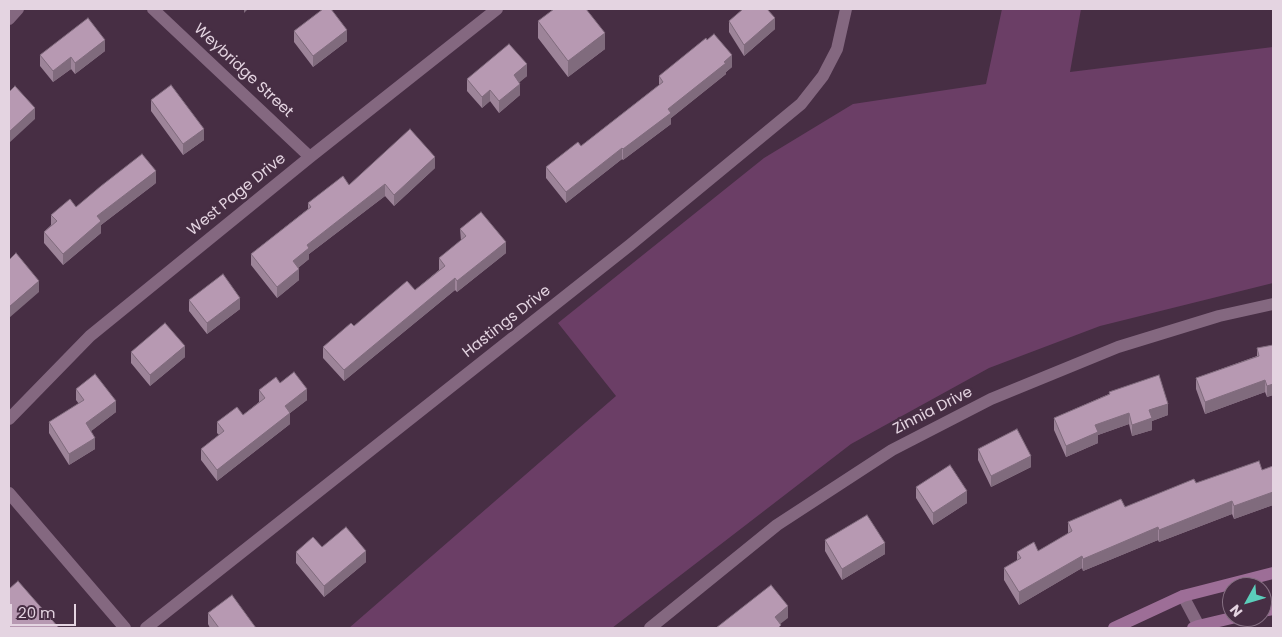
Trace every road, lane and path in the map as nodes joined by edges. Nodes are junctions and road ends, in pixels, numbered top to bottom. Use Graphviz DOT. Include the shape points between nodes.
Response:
graph roads {
  1 [pos="18,9"];
  2 [pos="153,9"];
  3 [pos="497,9"];
  4 [pos="846,9"];
  5 [pos="9,19"];
  6 [pos="310,157"];
  7 [pos="1273,304"];
  8 [pos="9,419"];
  9 [pos="9,493"];
  10 [pos="1273,573"];
  11 [pos="1183,596"];
  12 [pos="1222,621"];
  13 [pos="1197,627"];
  14 [pos="125,628"];
  15 [pos="146,628"];
  16 [pos="650,628"];
  17 [pos="1114,628"];
  1 -- 5 [label="street"];
  2 -- 6 [label="street, Weybridge Street"];
  3 -- 6 [label="street, West Page Drive"];
  4 -- 15 [label="street, Hastings Drive" via="837,49 823,76 801,104 630,245"];
  6 -- 8 [label="street, West Page Drive" via="90,336"];
  7 -- 16 [label="street, Zinnia Drive" via="1219,316 1118,347 991,399 900,446 777,525"];
  9 -- 14 [label="street"];
  10 -- 11 [label="main road"];
  11 -- 13 [label="street"];
  11 -- 17 [label="main road"];
  12 -- 13 [label="main road"];
}
